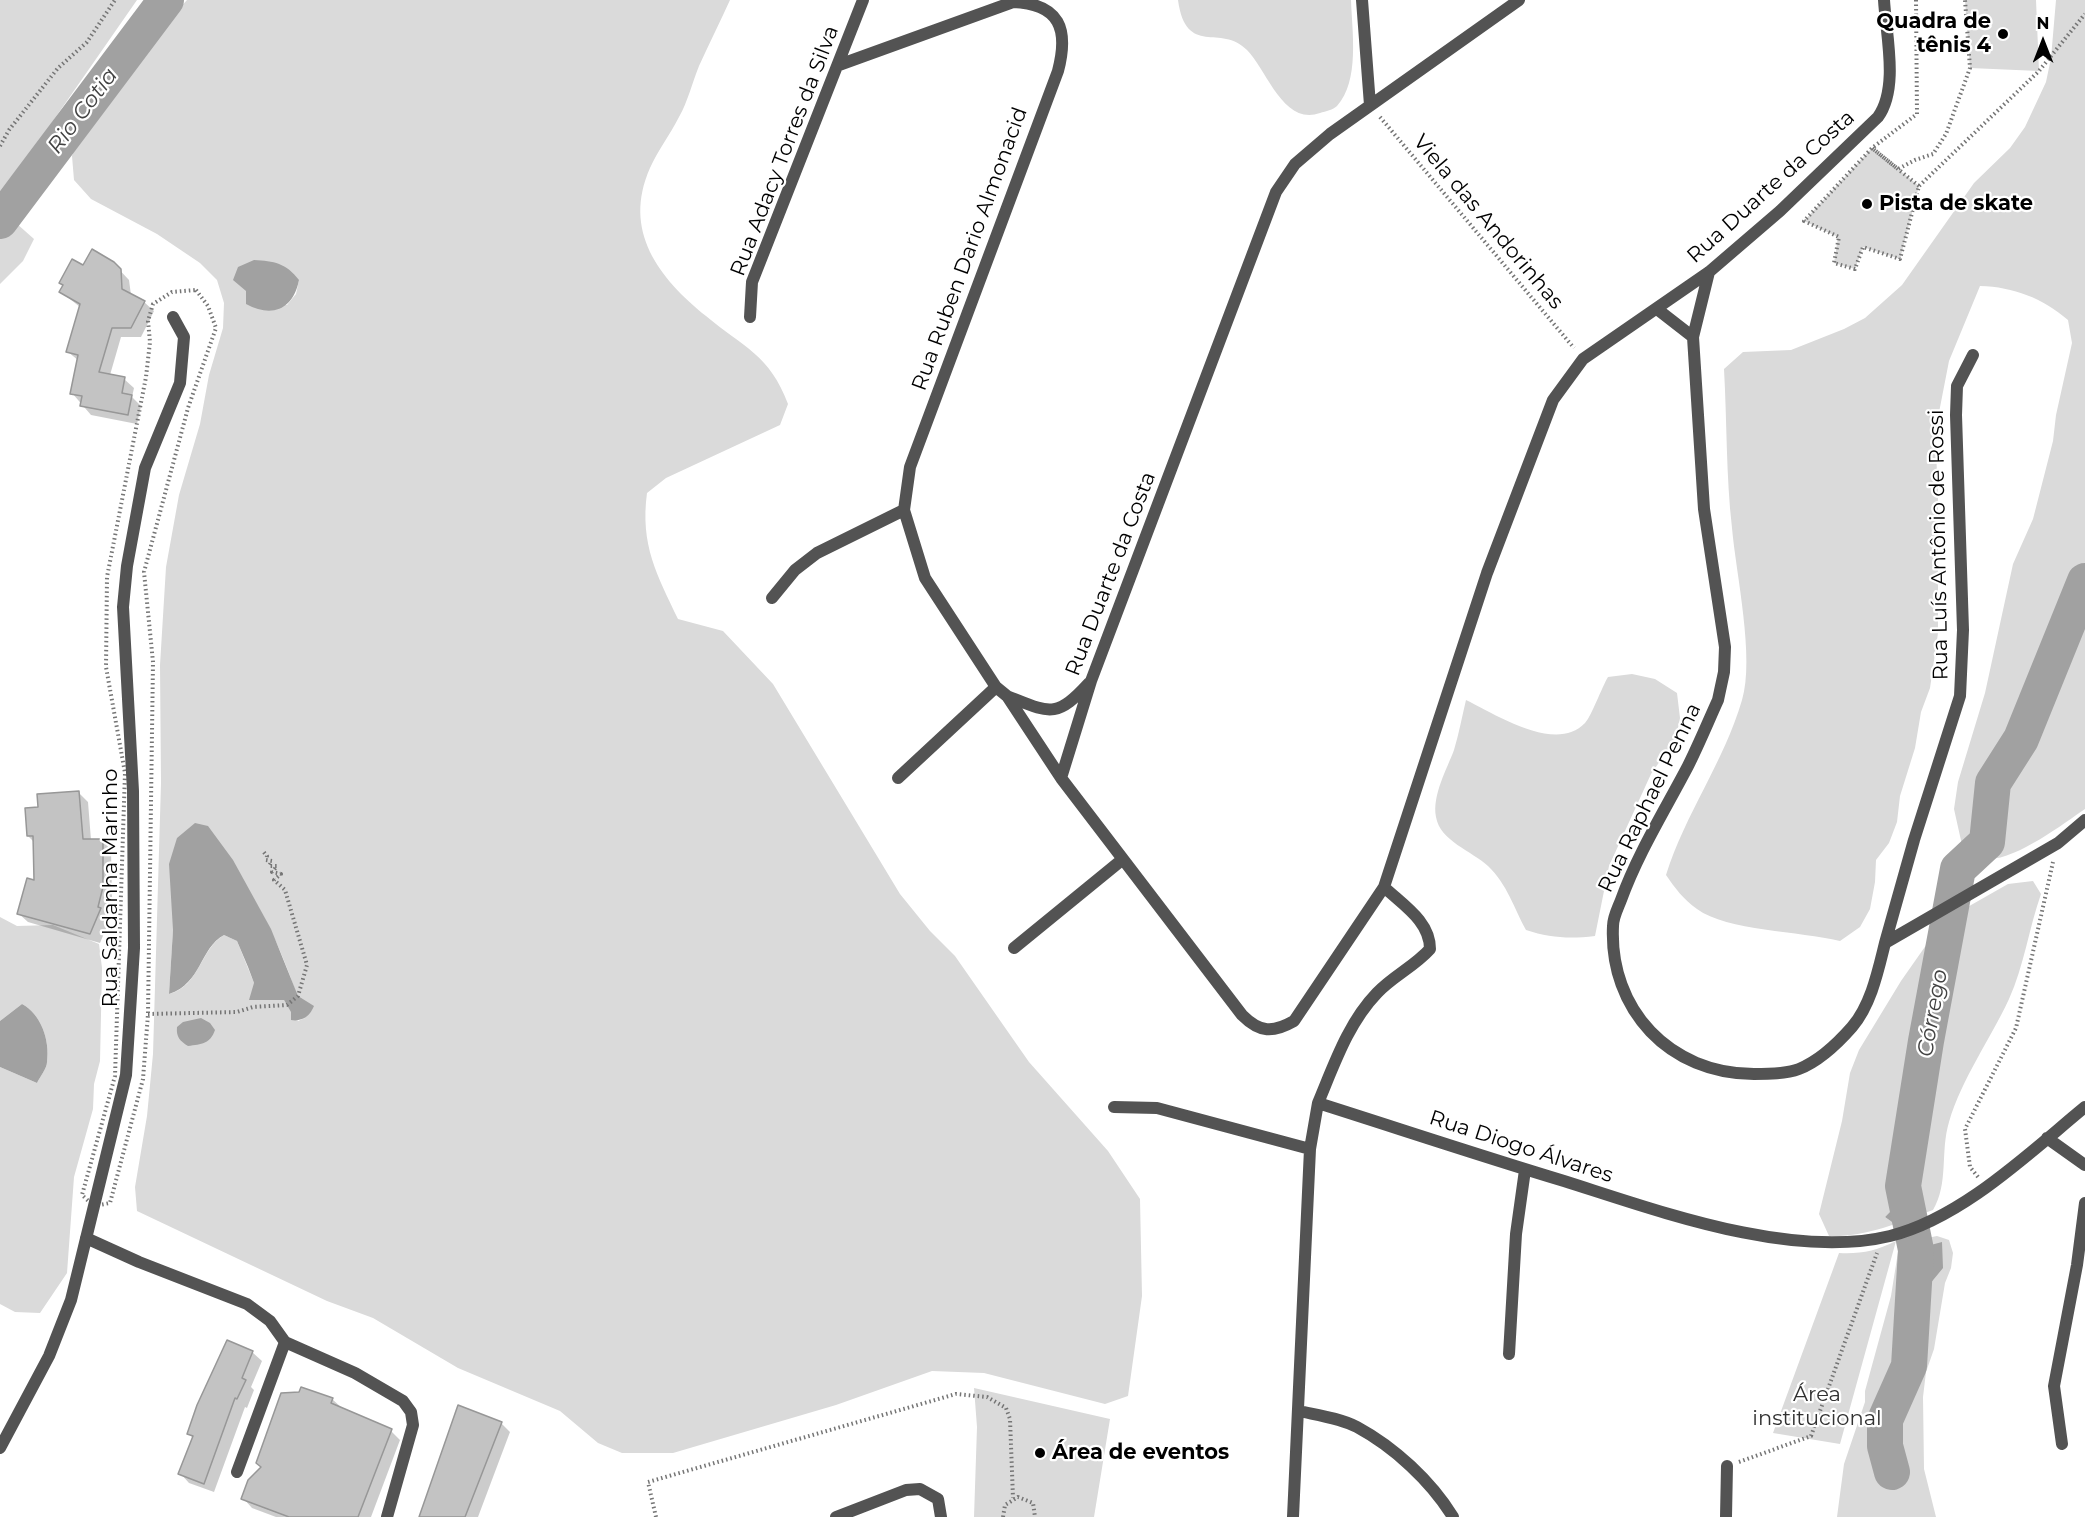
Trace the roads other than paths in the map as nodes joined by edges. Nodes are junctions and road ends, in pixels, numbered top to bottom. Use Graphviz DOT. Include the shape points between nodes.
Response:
graph roads {
  1 [pos="863,0"];
  2 [pos="1362,0"];
  3 [pos="1518,0"];
  4 [pos="1884,0"];
  5 [pos="839,65"];
  6 [pos="1370,105"];
  7 [pos="1709,272"];
  8 [pos="1657,309"];
  9 [pos="173,317"];
  10 [pos="750,317"];
  11 [pos="1693,337"];
  12 [pos="1973,355"];
  13 [pos="904,510"];
  14 [pos="772,598"];
  15 [pos="1091,681"];
  16 [pos="996,687"];
  17 [pos="1007,696"];
  18 [pos="898,778"];
  19 [pos="1062,778"];
  20 [pos="2085,820"];
  21 [pos="1123,859"];
  22 [pos="1384,887"];
  23 [pos="1885,943"];
  24 [pos="1014,948"];
  25 [pos="1318,1103"];
  26 [pos="1114,1107"];
  27 [pos="2085,1107"];
  28 [pos="2047,1138"];
  29 [pos="1310,1149"];
  30 [pos="2085,1165"];
  31 [pos="1526,1170"];
  32 [pos="2085,1203"];
  33 [pos="86,1238"];
  34 [pos="285,1342"];
  35 [pos="1509,1354"];
  36 [pos="1299,1411"];
  37 [pos="2062,1444"];
  38 [pos="0,1448"];
  39 [pos="1727,1466"];
  40 [pos="237,1472"];
  41 [pos="387,1517"];
  42 [pos="836,1517"];
  43 [pos="941,1517"];
  44 [pos="1293,1517"];
  45 [pos="1453,1517"];
  46 [pos="1726,1517"];
  1 -- 5 [label="street, Rua Adacy Torres da Silva"];
  2 -- 6 [label="street"];
  3 -- 6 [label="street, Rua Duarte da Costa"];
  4 -- 7 [label="street, Rua Duarte da Costa" via="1890,89 1887,104 1780,211"];
  5 -- 10 [label="street, Rua Adacy Torres da Silva" via="752,282"];
  5 -- 13 [label="street, Rua Ruben Dario Almonacid" via="1013,2 1035,3 1061,27 1064,48 910,467"];
  6 -- 15 [label="street, Rua Duarte da Costa" via="1295,164 1276,192"];
  7 -- 8 [label="street, Rua Duarte da Costa"];
  7 -- 11 [label="street, Rua Raphael Penna"];
  8 -- 11 [label="street"];
  8 -- 22 [label="street, Rua Duarte da Costa" via="1583,359 1553,400 1488,573"];
  9 -- 33 [label="street, Rua Saldanha Marinho" via="184,337 180,383 145,468 123,607 133,791 134,948 128,1060 121,1103"];
  11 -- 23 [label="street, Rua Raphael Penna" via="1704,509 1721,616 1724,672 1718,700 1626,885 1613,923 1615,959 1622,987 1637,1016 1665,1046 1696,1065 1736,1074 1798,1069 1825,1053 1854,1025 1873,988"];
  12 -- 23 [label="street, Rua Luís Antônio de Rossi" via="1957,386 1956,405 1963,630 1960,696"];
  13 -- 14 [label="street" via="817,553 795,570"];
  13 -- 16 [label="street, Rua Ruben Dario Almonacid" via="925,578"];
  15 -- 17 [label="street, Rua Ruben Dario Almonacid" via="1070,704 1059,709 1042,710"];
  15 -- 19 [label="street, Rua Duarte da Costa"];
  16 -- 17 [label="street, Rua Ruben Dario Almonacid"];
  16 -- 18 [label="street"];
  17 -- 19 [label="street, Rua Ruben Dario Almonacid"];
  19 -- 21 [label="street, Rua Duarte da Costa"];
  20 -- 23 [label="street" via="2058,843"];
  21 -- 22 [label="street, Rua Duarte da Costa" via="1242,1015 1254,1027 1266,1030 1278,1030 1294,1021"];
  21 -- 24 [label="street"];
  22 -- 25 [label="street" via="1426,927 1430,949 1392,979 1359,1013"];
  25 -- 29 [label="street"];
  25 -- 31 [label="street, Rua Diogo Álvares"];
  26 -- 29 [label="street" via="1157,1108"];
  27 -- 28 [label="street, Rua Diogo Álvares"];
  28 -- 30 [label="street"];
  28 -- 31 [label="street, Rua Diogo Álvares" via="1987,1187 1929,1221 1891,1236 1821,1243 1775,1239 1707,1223"];
  29 -- 36 [label="street"];
  31 -- 35 [label="street" via="1516,1234"];
  32 -- 37 [label="street" via="2054,1386"];
  33 -- 34 [label="street" via="247,1304 270,1320"];
  33 -- 38 [label="street, Rua Saldanha Marinho" via="71,1300 49,1356"];
  34 -- 40 [label="street"];
  34 -- 41 [label="street" via="355,1373 403,1401 411,1412 413,1425"];
  36 -- 44 [label="street"];
  36 -- 45 [label="street" via="1355,1426 1404,1460 1441,1496"];
  39 -- 46 [label="street"];
  42 -- 43 [label="street" via="906,1490 920,1489 938,1499"];
}
